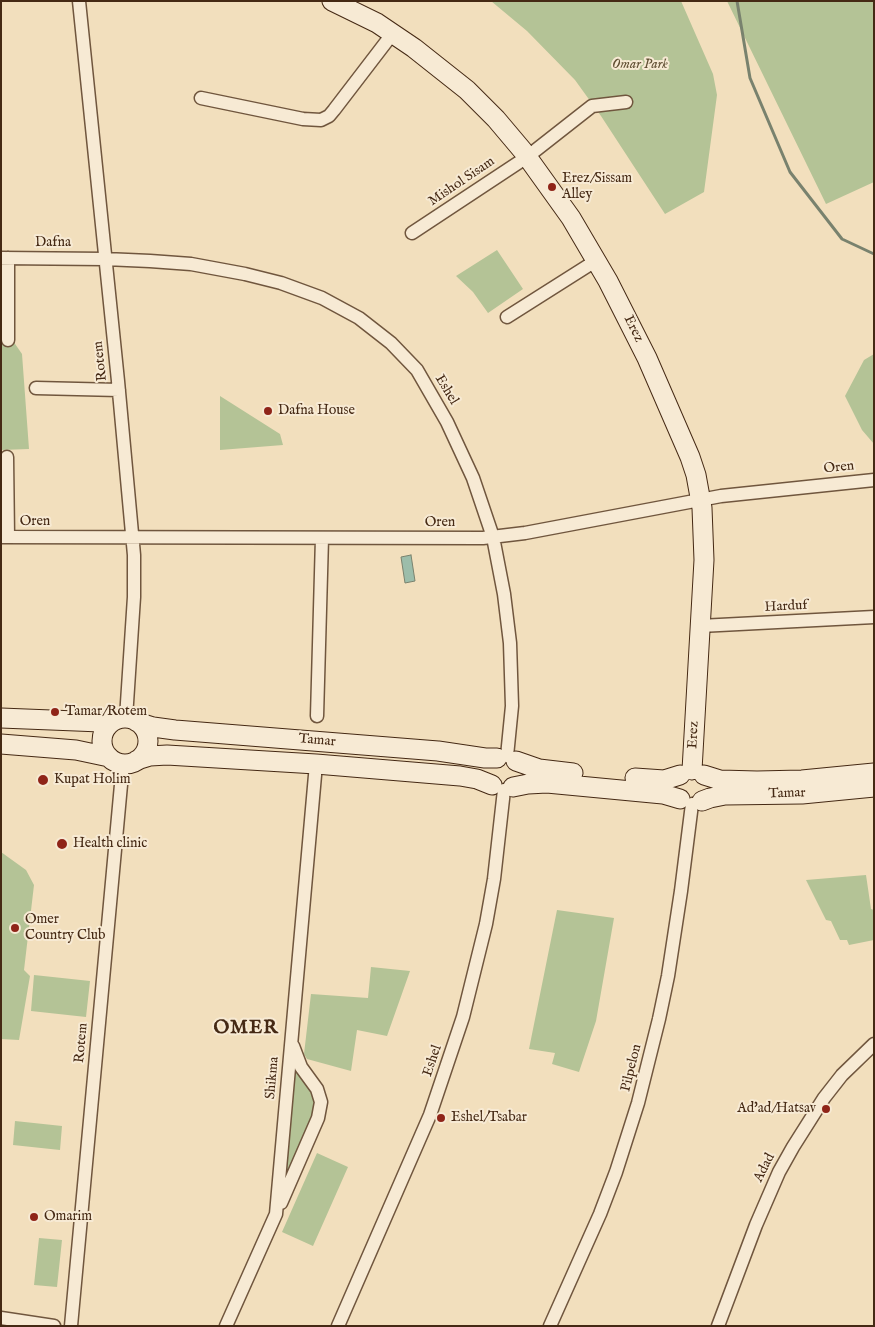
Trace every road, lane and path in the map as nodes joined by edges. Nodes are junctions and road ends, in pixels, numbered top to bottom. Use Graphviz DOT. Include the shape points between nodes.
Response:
graph roads {
  1 [pos="79,1"];
  2 [pos="332,1"];
  3 [pos="393,34"];
  4 [pos="201,98"];
  5 [pos="626,102"];
  6 [pos="527,157"];
  7 [pos="412,233"];
  8 [pos="5,258"];
  9 [pos="105,258"];
  10 [pos="597,260"];
  11 [pos="508,317"];
  12 [pos="8,340"];
  13 [pos="36,388"];
  14 [pos="119,390"];
  15 [pos="7,457"];
  16 [pos="874,480"];
  17 [pos="701,499"];
  18 [pos="132,536"];
  19 [pos="5,537"];
  20 [pos="493,537"];
  21 [pos="322,538"];
  22 [pos="874,617"];
  23 [pos="700,626"];
  24 [pos="317,716"];
  25 [pos="1,718"];
  26 [pos="126,720"];
  27 [pos="1,744"];
  28 [pos="506,758"];
  29 [pos="123,760"];
  30 [pos="316,764"];
  31 [pos="692,773"];
  32 [pos="874,773"];
  33 [pos="874,787"];
  34 [pos="503,788"];
  35 [pos="691,801"];
  36 [pos="292,1041"];
  37 [pos="874,1044"];
  38 [pos="276,1214"];
  39 [pos="1,1318"];
  40 [pos="54,1326"];
  41 [pos="71,1326"];
  42 [pos="226,1326"];
  43 [pos="338,1326"];
  44 [pos="550,1326"];
  45 [pos="718,1326"];
  1 -- 9 [label="street, Rotem"];
  2 -- 3 [label="street, Erez"];
  3 -- 4 [label="street" via="329,116 321,120"];
  3 -- 6 [label="street, Erez" via="466,90 496,119"];
  5 -- 6 [label="street, Mishol Sisam" via="592,106"];
  6 -- 7 [label="street, Mishol Sisam"];
  6 -- 10 [label="street, Erez"];
  8 -- 9 [label="street, Dafna"];
  8 -- 12 [label="street"];
  9 -- 14 [label="street, Rotem"];
  9 -- 20 [label="street, Eshel" via="209,267 281,283 328,301 376,330 405,356 432,395 461,450"];
  10 -- 11 [label="street"];
  10 -- 17 [label="street, Erez" via="676,424 693,466"];
  13 -- 14 [label="street"];
  14 -- 18 [label="street, Rotem"];
  15 -- 19 [label="street"];
  16 -- 17 [label="street, Oren"];
  17 -- 20 [label="street, Oren"];
  17 -- 23 [label="street, Erez" via="705,542"];
  18 -- 19 [label="street, Oren"];
  18 -- 21 [label="street, Oren"];
  18 -- 26 [label="street, Rotem" via="134,597"];
  20 -- 21 [label="street, Oren"];
  20 -- 28 [label="street, Eshel" via="510,651 512,706"];
  21 -- 24 [label="street"];
  22 -- 23 [label="street, Harduf"];
  23 -- 31 [label="street, Erez"];
  25 -- 26 [label="street, Tamar"];
  26 -- 28 [label="street, Tamar" via="175,730"];
  26 -- 29 [label="street" via="105,728 102,737 104,750"];
  26 -- 29 [label="street" via="144,728 147,740 146,749"];
  27 -- 29 [label="street, Tamar" via="69,750"];
  28 -- 31 [label="street, Tamar" via="548,771 656,780"];
  28 -- 34 [label="street" via="520,770 520,776"];
  28 -- 34 [label="street" via="489,764 487,770 487,777"];
  29 -- 30 [label="street, Tamar" via="168,755"];
  29 -- 41 [label="street, Rotem"];
  30 -- 34 [label="street, Tamar" via="460,776"];
  30 -- 36 [label="street, Shikma"];
  31 -- 32 [label="street, Tamar" via="720,780 757,781"];
  31 -- 35 [label="street" via="676,781 675,787 676,794"];
  31 -- 35 [label="street" via="708,780 709,790 706,796"];
  33 -- 35 [label="street, Tamar" via="802,794 726,795"];
  34 -- 35 [label="street, Tamar" via="551,784 663,794"];
  34 -- 43 [label="street, Eshel" via="496,870 476,970 461,1025 426,1124"];
  35 -- 44 [label="street, Pilpelon" via="668,976 638,1103 600,1214"];
  36 -- 38 [label="street, Shikma"];
  36 -- 38 [label="street" via="298,1062 317,1089 321,1102 318,1118"];
  37 -- 45 [label="street, Adad" via="824,1098 779,1172"];
  38 -- 42 [label="street, Shikma"];
  39 -- 40 [label="street"];
}
